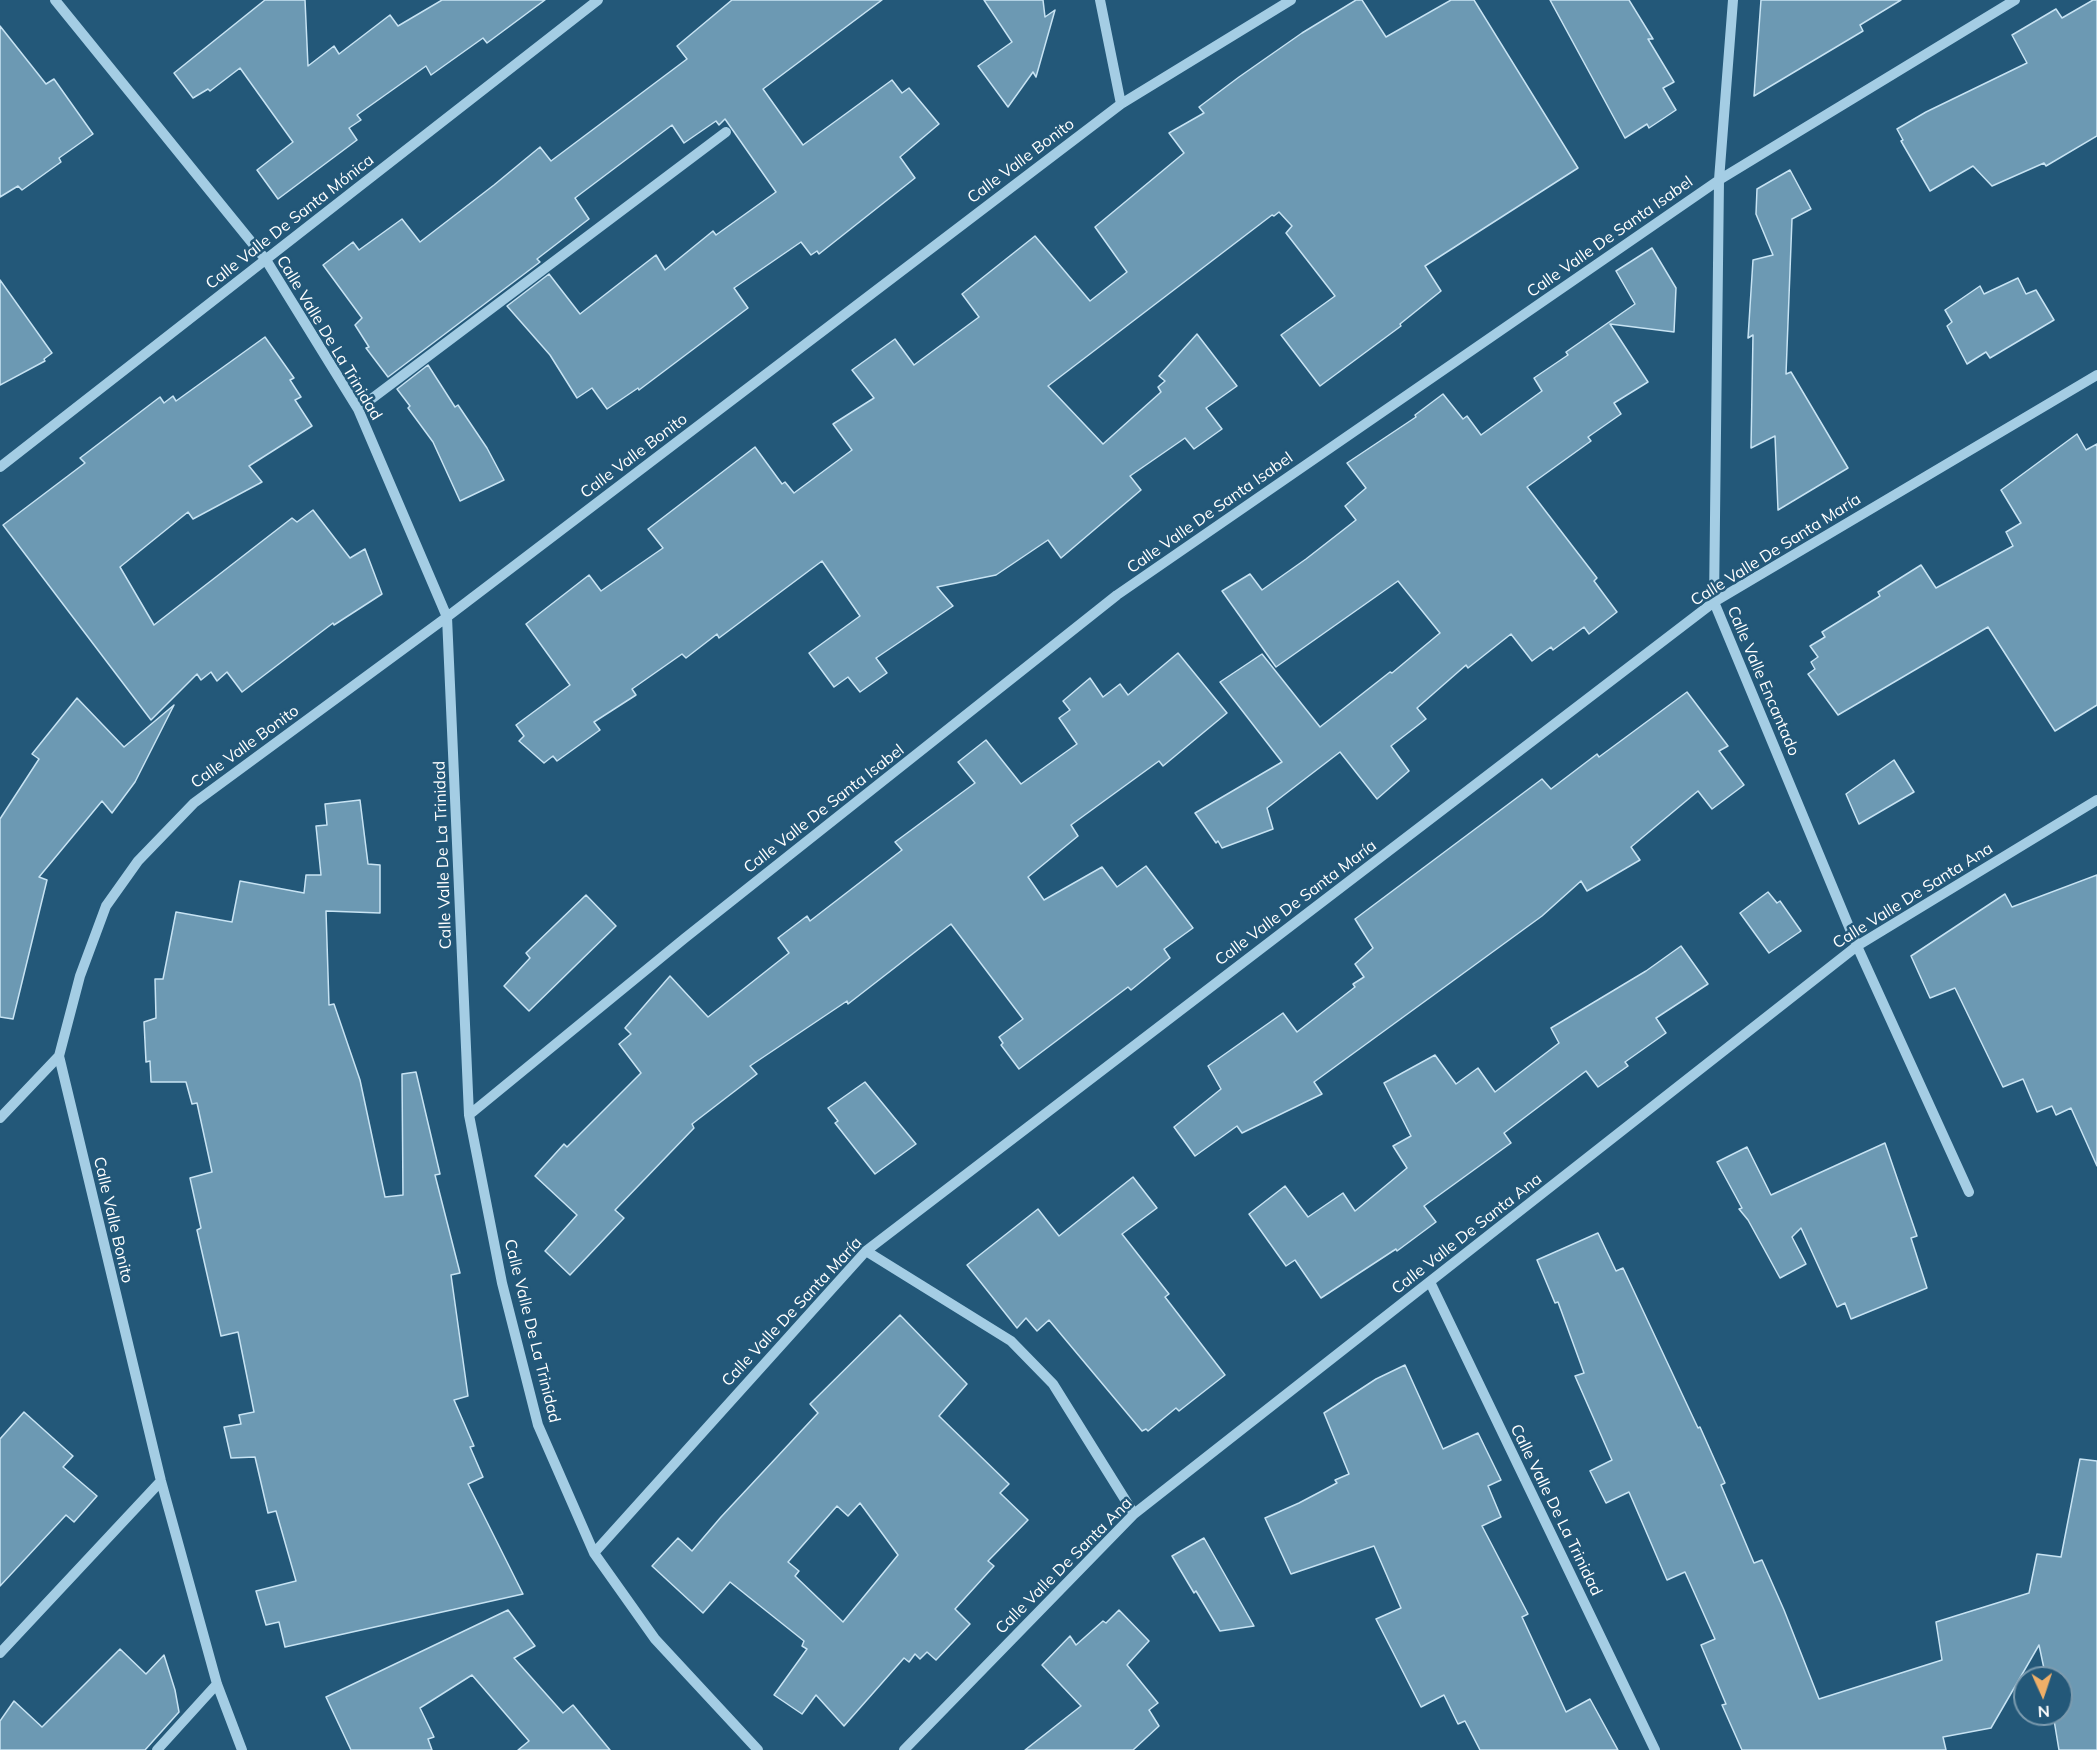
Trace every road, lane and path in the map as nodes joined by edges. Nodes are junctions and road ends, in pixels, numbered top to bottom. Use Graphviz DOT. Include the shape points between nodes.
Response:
graph roads {
  1 [pos="55,0"];
  2 [pos="598,0"];
  3 [pos="1100,0"];
  4 [pos="1291,0"];
  5 [pos="1733,0"];
  6 [pos="2015,0"];
  7 [pos="1121,104"];
  8 [pos="726,132"];
  9 [pos="1719,180"];
  10 [pos="266,260"];
  11 [pos="2097,375"];
  12 [pos="358,409"];
  13 [pos="0,467"];
  14 [pos="1714,602"];
  15 [pos="447,617"];
  16 [pos="2097,800"];
  17 [pos="1857,946"];
  18 [pos="58,1056"];
  19 [pos="469,1115"];
  20 [pos="0,1118"];
  21 [pos="1969,1192"];
  22 [pos="866,1251"];
  23 [pos="1430,1282"];
  24 [pos="160,1481"];
  25 [pos="1134,1514"];
  26 [pos="594,1553"];
  27 [pos="0,1653"];
  28 [pos="217,1684"];
  29 [pos="157,1750"];
  30 [pos="242,1750"];
  31 [pos="758,1750"];
  32 [pos="904,1750"];
  33 [pos="1655,1750"];
  1 -- 10 [label="street, Calle Valle De La Trinidad"];
  2 -- 10 [label="street, Calle Valle De Santa Mónica"];
  3 -- 7 [label="street"];
  4 -- 7 [label="street, Calle Valle Bonito"];
  5 -- 9 [label="street, Calle Valle Encantado"];
  6 -- 9 [label="street, Calle Valle De Santa Isabel"];
  7 -- 15 [label="street, Calle Valle Bonito"];
  8 -- 12 [label="street"];
  9 -- 14 [label="street, Calle Valle Encantado"];
  9 -- 19 [label="street, Calle Valle De Santa Isabel" via="1117,595"];
  10 -- 12 [label="street, Calle Valle De La Trinidad"];
  10 -- 13 [label="street, Calle Valle De Santa Mónica"];
  11 -- 14 [label="street, Calle Valle De Santa María"];
  12 -- 15 [label="street, Calle Valle De La Trinidad"];
  14 -- 17 [label="street, Calle Valle Encantado"];
  14 -- 22 [label="street, Calle Valle De Santa María"];
  15 -- 18 [label="street, Calle Valle Bonito" via="194,803 138,861 106,906 80,976"];
  15 -- 19 [label="street, Calle Valle De La Trinidad"];
  16 -- 17 [label="street, Calle Valle De Santa Ana"];
  17 -- 21 [label="street, Calle Valle Encantado"];
  17 -- 23 [label="street, Calle Valle De Santa Ana"];
  18 -- 20 [label="street"];
  18 -- 24 [label="street, Calle Valle Bonito"];
  19 -- 26 [label="street, Calle Valle De La Trinidad" via="502,1282 538,1425"];
  22 -- 25 [label="street" via="1011,1341 1053,1384"];
  22 -- 26 [label="street, Calle Valle De Santa María"];
  23 -- 25 [label="street, Calle Valle De Santa Ana"];
  23 -- 33 [label="street, Calle Valle De La Trinidad"];
  24 -- 27 [label="street"];
  24 -- 28 [label="street, Calle Valle Bonito"];
  25 -- 32 [label="street, Calle Valle De Santa Ana"];
  26 -- 31 [label="street, Calle Valle De La Trinidad" via="655,1639"];
  28 -- 29 [label="street"];
  28 -- 30 [label="street, Calle Valle Bonito"];
}
